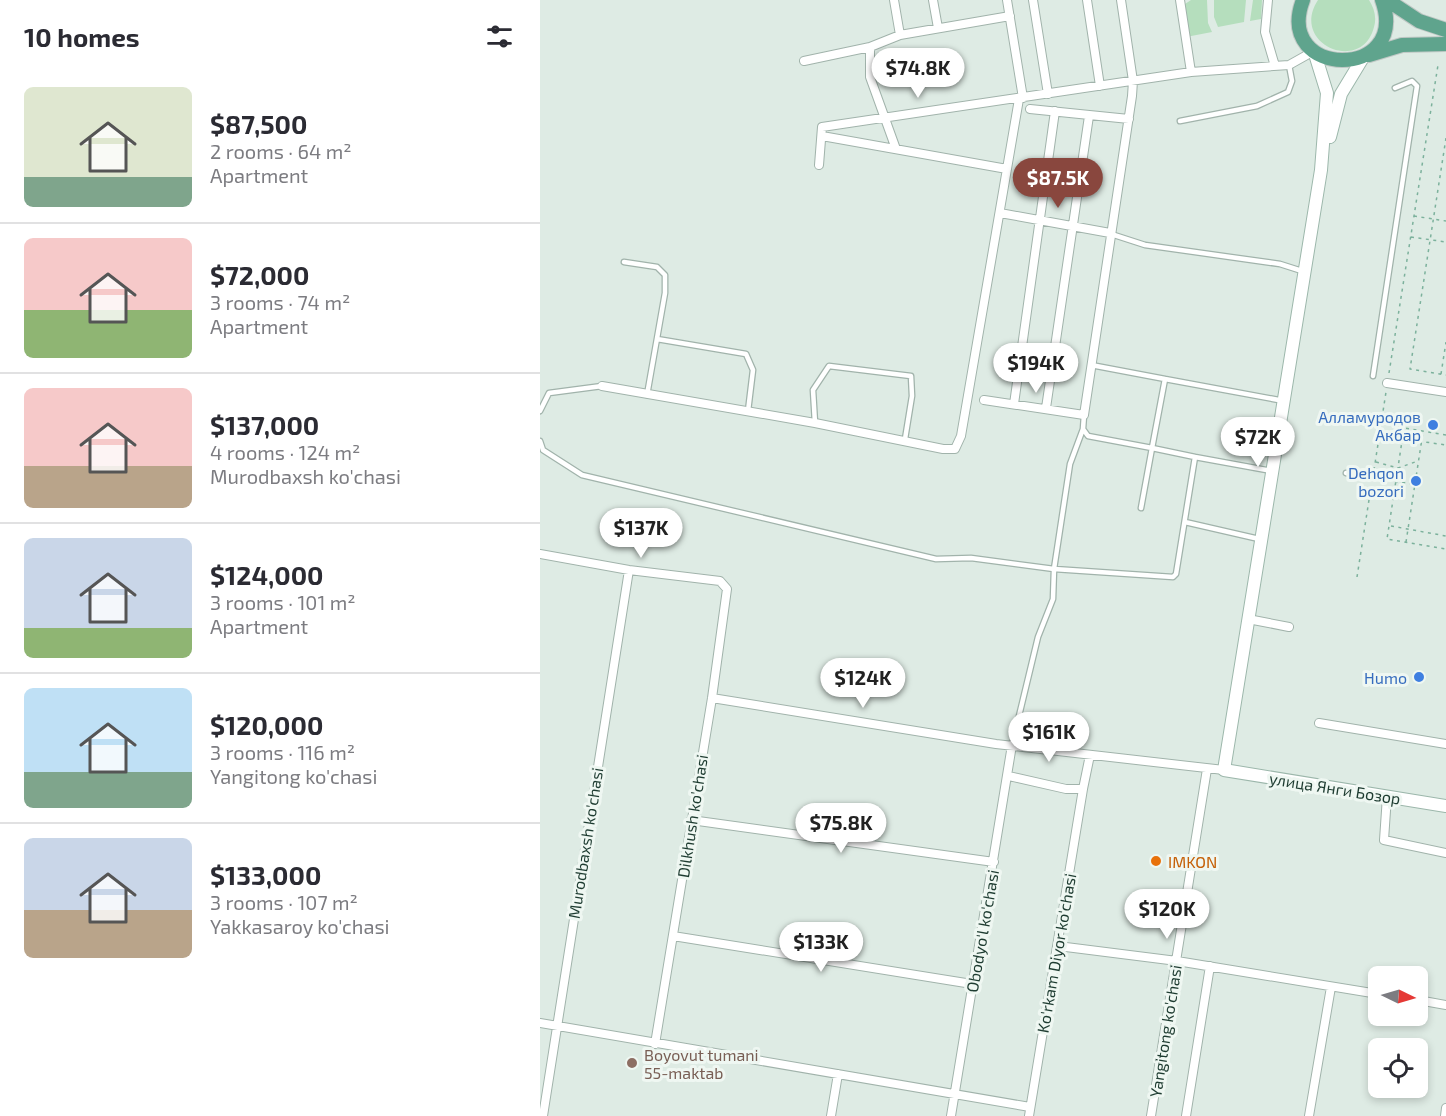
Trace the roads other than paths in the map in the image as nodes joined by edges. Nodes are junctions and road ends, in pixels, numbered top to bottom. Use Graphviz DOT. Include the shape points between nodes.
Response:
graph roads {
  1 [pos="894,0"];
  2 [pos="933,0"];
  3 [pos="1007,0"];
  4 [pos="1033,0"];
  5 [pos="1087,0"];
  6 [pos="1121,0"];
  7 [pos="1180,0"];
  8 [pos="1268,0"];
  9 [pos="1303,0"];
  10 [pos="1382,0"];
  11 [pos="1387,0"];
  12 [pos="1010,16"];
  13 [pos="938,28"];
  14 [pos="1446,30"];
  15 [pos="900,35"];
  16 [pos="1446,44"];
  17 [pos="870,47"];
  18 [pos="1314,51"];
  19 [pos="1364,56"];
  20 [pos="804,61"];
  21 [pos="1288,65"];
  22 [pos="1275,66"];
  23 [pos="1191,72"];
  24 [pos="1133,81"];
  25 [pos="1100,86"];
  26 [pos="1395,88"];
  27 [pos="1048,94"];
  28 [pos="1021,98"];
  29 [pos="1030,109"];
  30 [pos="1055,111"];
  31 [pos="1089,116"];
  32 [pos="884,117"];
  33 [pos="1129,119"];
  34 [pos="1180,121"];
  35 [pos="822,136"];
  36 [pos="896,148"];
  37 [pos="819,165"];
  38 [pos="1007,168"];
  39 [pos="1321,171"];
  40 [pos="1000,213"];
  41 [pos="1040,219"];
  42 [pos="1072,225"];
  43 [pos="1110,233"];
  44 [pos="624,262"];
  45 [pos="1305,272"];
  46 [pos="657,339"];
  47 [pos="1091,365"];
  48 [pos="1372,376"];
  49 [pos="1165,379"];
  50 [pos="1387,383"];
  51 [pos="602,386"];
  52 [pos="1446,392"];
  53 [pos="647,395"];
  54 [pos="984,400"];
  55 [pos="1284,401"];
  56 [pos="1014,404"];
  57 [pos="1046,408"];
  58 [pos="540,411"];
  59 [pos="747,413"];
  60 [pos="1084,415"];
  61 [pos="815,423"];
  62 [pos="1083,429"];
  63 [pos="905,439"];
  64 [pos="540,441"];
  65 [pos="1152,448"];
  66 [pos="1195,456"];
  67 [pos="1272,471"];
  68 [pos="1346,473"];
  69 [pos="1373,478"];
  70 [pos="1141,508"];
  71 [pos="1185,522"];
  72 [pos="1262,539"];
  73 [pos="540,554"];
  74 [pos="1054,569"];
  75 [pos="629,570"];
  76 [pos="1248,619"];
  77 [pos="1289,627"];
  78 [pos="712,698"];
  79 [pos="1319,723"];
  80 [pos="1446,744"];
  81 [pos="1012,745"];
  82 [pos="1090,755"];
  83 [pos="1207,769"];
  84 [pos="1224,770"];
  85 [pos="1009,776"];
  86 [pos="1083,789"];
  87 [pos="1387,796"];
  88 [pos="1446,806"];
  89 [pos="691,820"];
  90 [pos="1446,853"];
  91 [pos="994,862"];
  92 [pos="673,936"];
  93 [pos="1058,946"];
  94 [pos="1177,961"];
  95 [pos="1210,966"];
  96 [pos="972,984"];
  97 [pos="1330,987"];
  98 [pos="1368,993"];
  99 [pos="1428,1002"];
  100 [pos="1446,1005"];
  101 [pos="540,1023"];
  102 [pos="556,1026"];
  103 [pos="655,1044"];
  104 [pos="838,1074"];
  105 [pos="954,1094"];
  106 [pos="1446,1108"];
  107 [pos="1029,1112"];
  108 [pos="543,1116"];
  109 [pos="831,1116"];
  110 [pos="951,1116"];
  111 [pos="1151,1116"];
  112 [pos="1186,1116"];
  113 [pos="1309,1116"];
  114 [pos="1445,1116"];
  1 -- 15 [label="street"];
  2 -- 13 [label="street"];
  3 -- 12 [label="street"];
  4 -- 27 [label="street"];
  5 -- 25 [label="street"];
  6 -- 24 [label="street"];
  7 -- 23 [label="street"];
  8 -- 22 [label="street" via="1265,32"];
  9 -- 18 [label="main road" via="1300,24 1304,39"];
  10 -- 19 [label="main road" via="1384,32"];
  11 -- 14 [label="main road" via="1419,21"];
  12 -- 13 [label="street"];
  12 -- 28 [label="street"];
  13 -- 15 [label="street"];
  15 -- 17 [label="street"];
  16 -- 19 [label="main road" via="1402,45"];
  17 -- 20 [label="street"];
  17 -- 32 [label="street" via="870,77"];
  18 -- 19 [label="main road" via="1334,61"];
  18 -- 21 [label="street"];
  18 -- 39 [label="street" via="1327,93"];
  19 -- 39 [label="street" via="1341,94"];
  21 -- 22 [label="street"];
  21 -- 34 [label="lane" via="1292,81 1288,92 1257,106"];
  22 -- 23 [label="street"];
  23 -- 24 [label="street"];
  24 -- 25 [label="street"];
  24 -- 33 [label="street"];
  25 -- 27 [label="street"];
  26 -- 48 [label="lane" via="1412,81 1417,86"];
  27 -- 28 [label="street"];
  28 -- 32 [label="street"];
  28 -- 38 [label="street"];
  29 -- 30 [label="street"];
  30 -- 31 [label="street"];
  30 -- 41 [label="street"];
  31 -- 33 [label="street"];
  31 -- 42 [label="street"];
  32 -- 35 [label="street" via="822,127"];
  32 -- 36 [label="street"];
  33 -- 43 [label="street"];
  35 -- 36 [label="street"];
  35 -- 37 [label="street"];
  36 -- 38 [label="street"];
  38 -- 40 [label="street"];
  39 -- 45 [label="street"];
  40 -- 41 [label="street"];
  40 -- 63 [label="street" via="961,436 955,449"];
  41 -- 42 [label="street"];
  41 -- 56 [label="street"];
  42 -- 43 [label="street"];
  42 -- 57 [label="street"];
  43 -- 45 [label="lane" via="1145,245 1280,264"];
  43 -- 47 [label="street"];
  44 -- 46 [label="lane" via="657,267 665,275"];
  45 -- 55 [label="street"];
  46 -- 53 [label="lane"];
  46 -- 59 [label="lane" via="746,354 753,370"];
  47 -- 49 [label="lane"];
  47 -- 60 [label="street"];
  49 -- 55 [label="lane"];
  49 -- 65 [label="lane"];
  50 -- 52 [label="street"];
  51 -- 53 [label="street"];
  51 -- 58 [label="lane" via="549,393"];
  53 -- 59 [label="street"];
  54 -- 56 [label="street"];
  55 -- 67 [label="street"];
  56 -- 57 [label="street"];
  57 -- 60 [label="street"];
  59 -- 61 [label="street"];
  60 -- 62 [label="lane"];
  61 -- 63 [label="street"];
  61 -- 63 [label="lane" via="813,390 829,366 911,376"];
  62 -- 65 [label="lane" via="1088,436"];
  62 -- 74 [label="lane" via="1071,464"];
  64 -- 74 [label="lane" via="543,450 582,475 936,559 971,558"];
  65 -- 66 [label="lane"];
  65 -- 70 [label="lane"];
  66 -- 67 [label="lane"];
  66 -- 71 [label="lane"];
  67 -- 72 [label="street"];
  68 -- 69 [label="lane"];
  71 -- 72 [label="lane"];
  71 -- 74 [label="lane" via="1173,577"];
  72 -- 76 [label="street"];
  73 -- 75 [label="street"];
  74 -- 81 [label="lane" via="1053,599 1038,637"];
  75 -- 78 [label="street, Dilkhush ko'chasi" via="720,582 727,589"];
  75 -- 102 [label="street, Murodbaxsh ko'chasi"];
  76 -- 77 [label="street"];
  76 -- 84 [label="street"];
  78 -- 81 [label="street"];
  78 -- 89 [label="street, Dilkhush ko'chasi"];
  79 -- 80 [label="street"];
  81 -- 82 [label="street"];
  81 -- 85 [label="street, Obodyo'l ko'chasi"];
  82 -- 83 [label="street"];
  82 -- 86 [label="street, Ko'rkam Diyor ko'chasi"];
  83 -- 84 [label="street"];
  83 -- 94 [label="street, Yangitong ko'chasi"];
  84 -- 87 [label="street, улица Янги Бозор"];
  85 -- 86 [label="street"];
  85 -- 91 [label="street, Obodyo'l ko'chasi"];
  86 -- 93 [label="street, Ko'rkam Diyor ko'chasi"];
  87 -- 88 [label="street, улица Янги Бозор"];
  87 -- 90 [label="street" via="1383,840"];
  89 -- 91 [label="street"];
  89 -- 92 [label="street, Dilkhush ko'chasi"];
  91 -- 96 [label="street, Obodyo'l ko'chasi"];
  92 -- 96 [label="street"];
  92 -- 103 [label="street, Dilkhush ko'chasi"];
  93 -- 94 [label="street"];
  93 -- 107 [label="street, Ko'rkam Diyor ko'chasi"];
  94 -- 95 [label="street"];
  94 -- 111 [label="street, Yangitong ko'chasi"];
  95 -- 97 [label="street"];
  95 -- 112 [label="street, Yangitong ko'chasi"];
  96 -- 105 [label="street, Obodyo'l ko'chasi"];
  97 -- 98 [label="street"];
  97 -- 113 [label="street"];
  99 -- 100 [label="street"];
  101 -- 102 [label="street"];
  102 -- 103 [label="street"];
  102 -- 108 [label="street, Murodbaxsh ko'chasi"];
  103 -- 104 [label="street"];
  104 -- 105 [label="street"];
  104 -- 109 [label="street"];
  105 -- 107 [label="street"];
  105 -- 110 [label="street, Obodyo'l ko'chasi"];
  106 -- 114 [label="street"];
}
